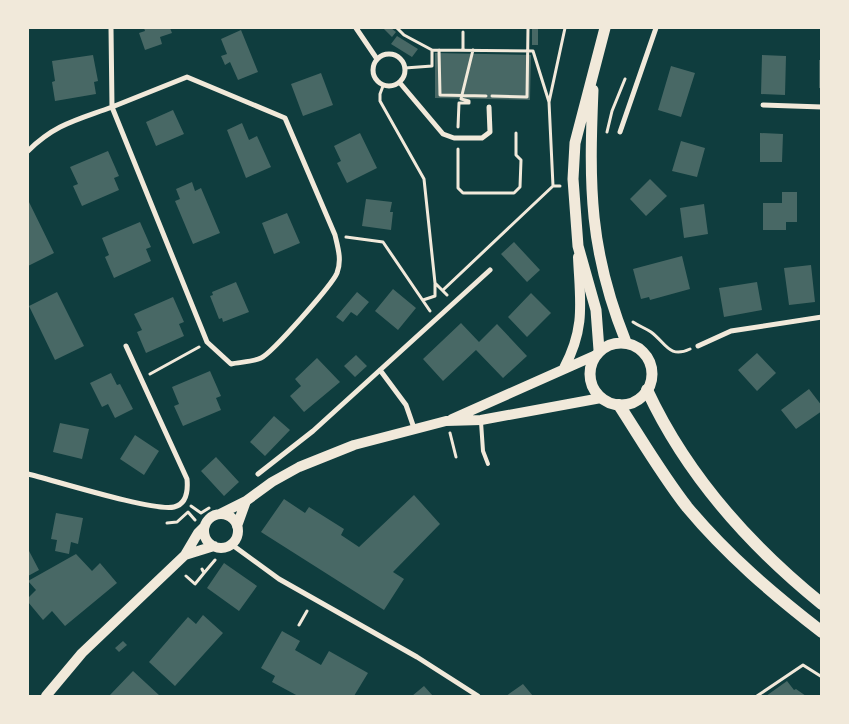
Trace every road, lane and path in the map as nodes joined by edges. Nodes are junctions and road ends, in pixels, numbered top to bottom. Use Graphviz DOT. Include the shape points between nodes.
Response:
graph roads {
  1 [pos="111,28"];
  2 [pos="356,28"];
  3 [pos="397,28"];
  4 [pos="528,28"];
  5 [pos="565,28"];
  6 [pos="605,28"];
  7 [pos="656,28"];
  8 [pos="463,32"];
  9 [pos="432,50"];
  10 [pos="439,50"];
  11 [pos="463,50"];
  12 [pos="473,50"];
  13 [pos="527,51"];
  14 [pos="377,60"];
  15 [pos="595,64"];
  16 [pos="405,68"];
  17 [pos="627,75"];
  18 [pos="400,83"];
  19 [pos="383,86"];
  20 [pos="462,96"];
  21 [pos="549,102"];
  22 [pos="763,106"];
  23 [pos="112,107"];
  24 [pos="489,107"];
  25 [pos="822,107"];
  26 [pos="620,132"];
  27 [pos="516,133"];
  28 [pos="606,137"];
  29 [pos="458,138"];
  30 [pos="28,151"];
  31 [pos="553,186"];
  32 [pos="562,186"];
  33 [pos="335,235"];
  34 [pos="578,246"];
  35 [pos="490,270"];
  36 [pos="435,283"];
  37 [pos="443,290"];
  38 [pos="423,300"];
  39 [pos="454,302"];
  40 [pos="630,314"];
  41 [pos="822,317"];
  42 [pos="437,318"];
  43 [pos="207,342"];
  44 [pos="626,342"];
  45 [pos="126,346"];
  46 [pos="698,346"];
  47 [pos="598,352"];
  48 [pos="564,368"];
  49 [pos="380,370"];
  50 [pos="140,379"];
  51 [pos="647,390"];
  52 [pos="601,398"];
  53 [pos="619,405"];
  54 [pos="481,420"];
  55 [pos="446,421"];
  56 [pos="414,428"];
  57 [pos="450,433"];
  58 [pos="456,457"];
  59 [pos="488,464"];
  60 [pos="28,474"];
  61 [pos="258,474"];
  62 [pos="246,501"];
  63 [pos="188,512"];
  64 [pos="220,514"];
  65 [pos="179,520"];
  66 [pos="196,521"];
  67 [pos="167,523"];
  68 [pos="237,526"];
  69 [pos="204,527"];
  70 [pos="231,544"];
  71 [pos="214,546"];
  72 [pos="185,555"];
  73 [pos="216,560"];
  74 [pos="186,576"];
  75 [pos="822,604"];
  76 [pos="307,611"];
  77 [pos="299,625"];
  78 [pos="822,632"];
  79 [pos="822,677"];
  80 [pos="46,696"];
  81 [pos="478,696"];
  82 [pos="758,696"];
  1 -- 23 [label="street"];
  2 -- 14 [label="street"];
  3 -- 9 [label="path" via="404,36"];
  4 -- 13 [label="path"];
  5 -- 21 [label="path"];
  6 -- 15 [label="main road"];
  7 -- 26 [label="street"];
  8 -- 11 [label="path"];
  9 -- 10 [label="path"];
  9 -- 16 [label="path" via="432,66"];
  10 -- 11 [label="path"];
  10 -- 20 [label="path" via="440,95"];
  11 -- 12 [label="path"];
  12 -- 13 [label="path"];
  12 -- 20 [label="path"];
  13 -- 20 [label="path" via="527,97"];
  13 -- 21 [label="path" via="533,51"];
  14 -- 16 [label="street" via="391,54 401,59"];
  14 -- 19 [label="street" via="373,76"];
  15 -- 34 [label="main road" via="573,161"];
  15 -- 44 [label="main road" via="592,218 605,286"];
  16 -- 18 [label="street"];
  17 -- 28 [label="path" via="612,111"];
  18 -- 19 [label="street" via="392,87"];
  18 -- 29 [label="street" via="443,134"];
  19 -- 36 [label="path" via="380,101 424,179"];
  20 -- 29 [label="path" via="461,101 469,103 459,103"];
  21 -- 31 [label="path"];
  22 -- 25 [label="street"];
  23 -- 30 [label="street" via="61,124"];
  23 -- 33 [label="street" via="187,77 285,118"];
  23 -- 43 [label="street"];
  24 -- 29 [label="street" via="490,132 482,138"];
  27 -- 29 [label="path" via="520,187 514,193 463,193 458,188"];
  31 -- 32 [label="path"];
  31 -- 37 [label="path"];
  33 -- 38 [label="path" via="383,242"];
  33 -- 43 [label="street" via="340,256 331,283 261,358 231,364"];
  34 -- 47 [label="main road" via="596,310"];
  34 -- 48 [label="main road" via="581,320"];
  35 -- 39 [label="street"];
  36 -- 37 [label="path"];
  36 -- 38 [label="path" via="435,296"];
  37 -- 39 [label="path"];
  38 -- 42 [label="path"];
  39 -- 42 [label="street"];
  40 -- 46 [label="path" via="632,321 672,352 680,354"];
  41 -- 46 [label="street" via="731,332"];
  42 -- 49 [label="street"];
  43 -- 50 [label="path"];
  44 -- 47 [label="main road" via="611,343"];
  44 -- 51 [label="main road" via="638,347 650,362 652,378"];
  45 -- 50 [label="street"];
  47 -- 48 [label="main road"];
  47 -- 52 [label="main road" via="589,375 593,389"];
  48 -- 55 [label="main road"];
  49 -- 56 [label="street" via="406,405"];
  49 -- 61 [label="street" via="313,431"];
  50 -- 60 [label="street" via="187,479 188,492 183,501 175,507 149,505"];
  51 -- 53 [label="main road" via="632,403"];
  51 -- 75 [label="highway" via="665,426 714,498 775,565"];
  52 -- 53 [label="main road"];
  52 -- 54 [label="main road"];
  53 -- 78 [label="highway" via="680,497 707,530 760,582"];
  54 -- 55 [label="main road"];
  54 -- 59 [label="lane" via="483,451"];
  55 -- 56 [label="main road"];
  56 -- 62 [label="main road" via="354,444 299,466"];
  57 -- 58 [label="path"];
  62 -- 64 [label="main road"];
  62 -- 68 [label="main road"];
  63 -- 66 [label="path"];
  64 -- 68 [label="main road" via="231,517"];
  64 -- 69 [label="main road" via="210,518"];
  65 -- 67 [label="path"];
  68 -- 70 [label="main road" via="237,536"];
  69 -- 71 [label="main road" via="206,538"];
  69 -- 72 [label="main road"];
  70 -- 71 [label="main road"];
  70 -- 81 [label="street" via="278,580 416,657"];
  71 -- 72 [label="main road"];
  72 -- 80 [label="main road" via="82,653"];
  73 -- 74 [label="path" via="203,571 195,584"];
  76 -- 77 [label="path"];
  79 -- 82 [label="path" via="803,665"];
}
